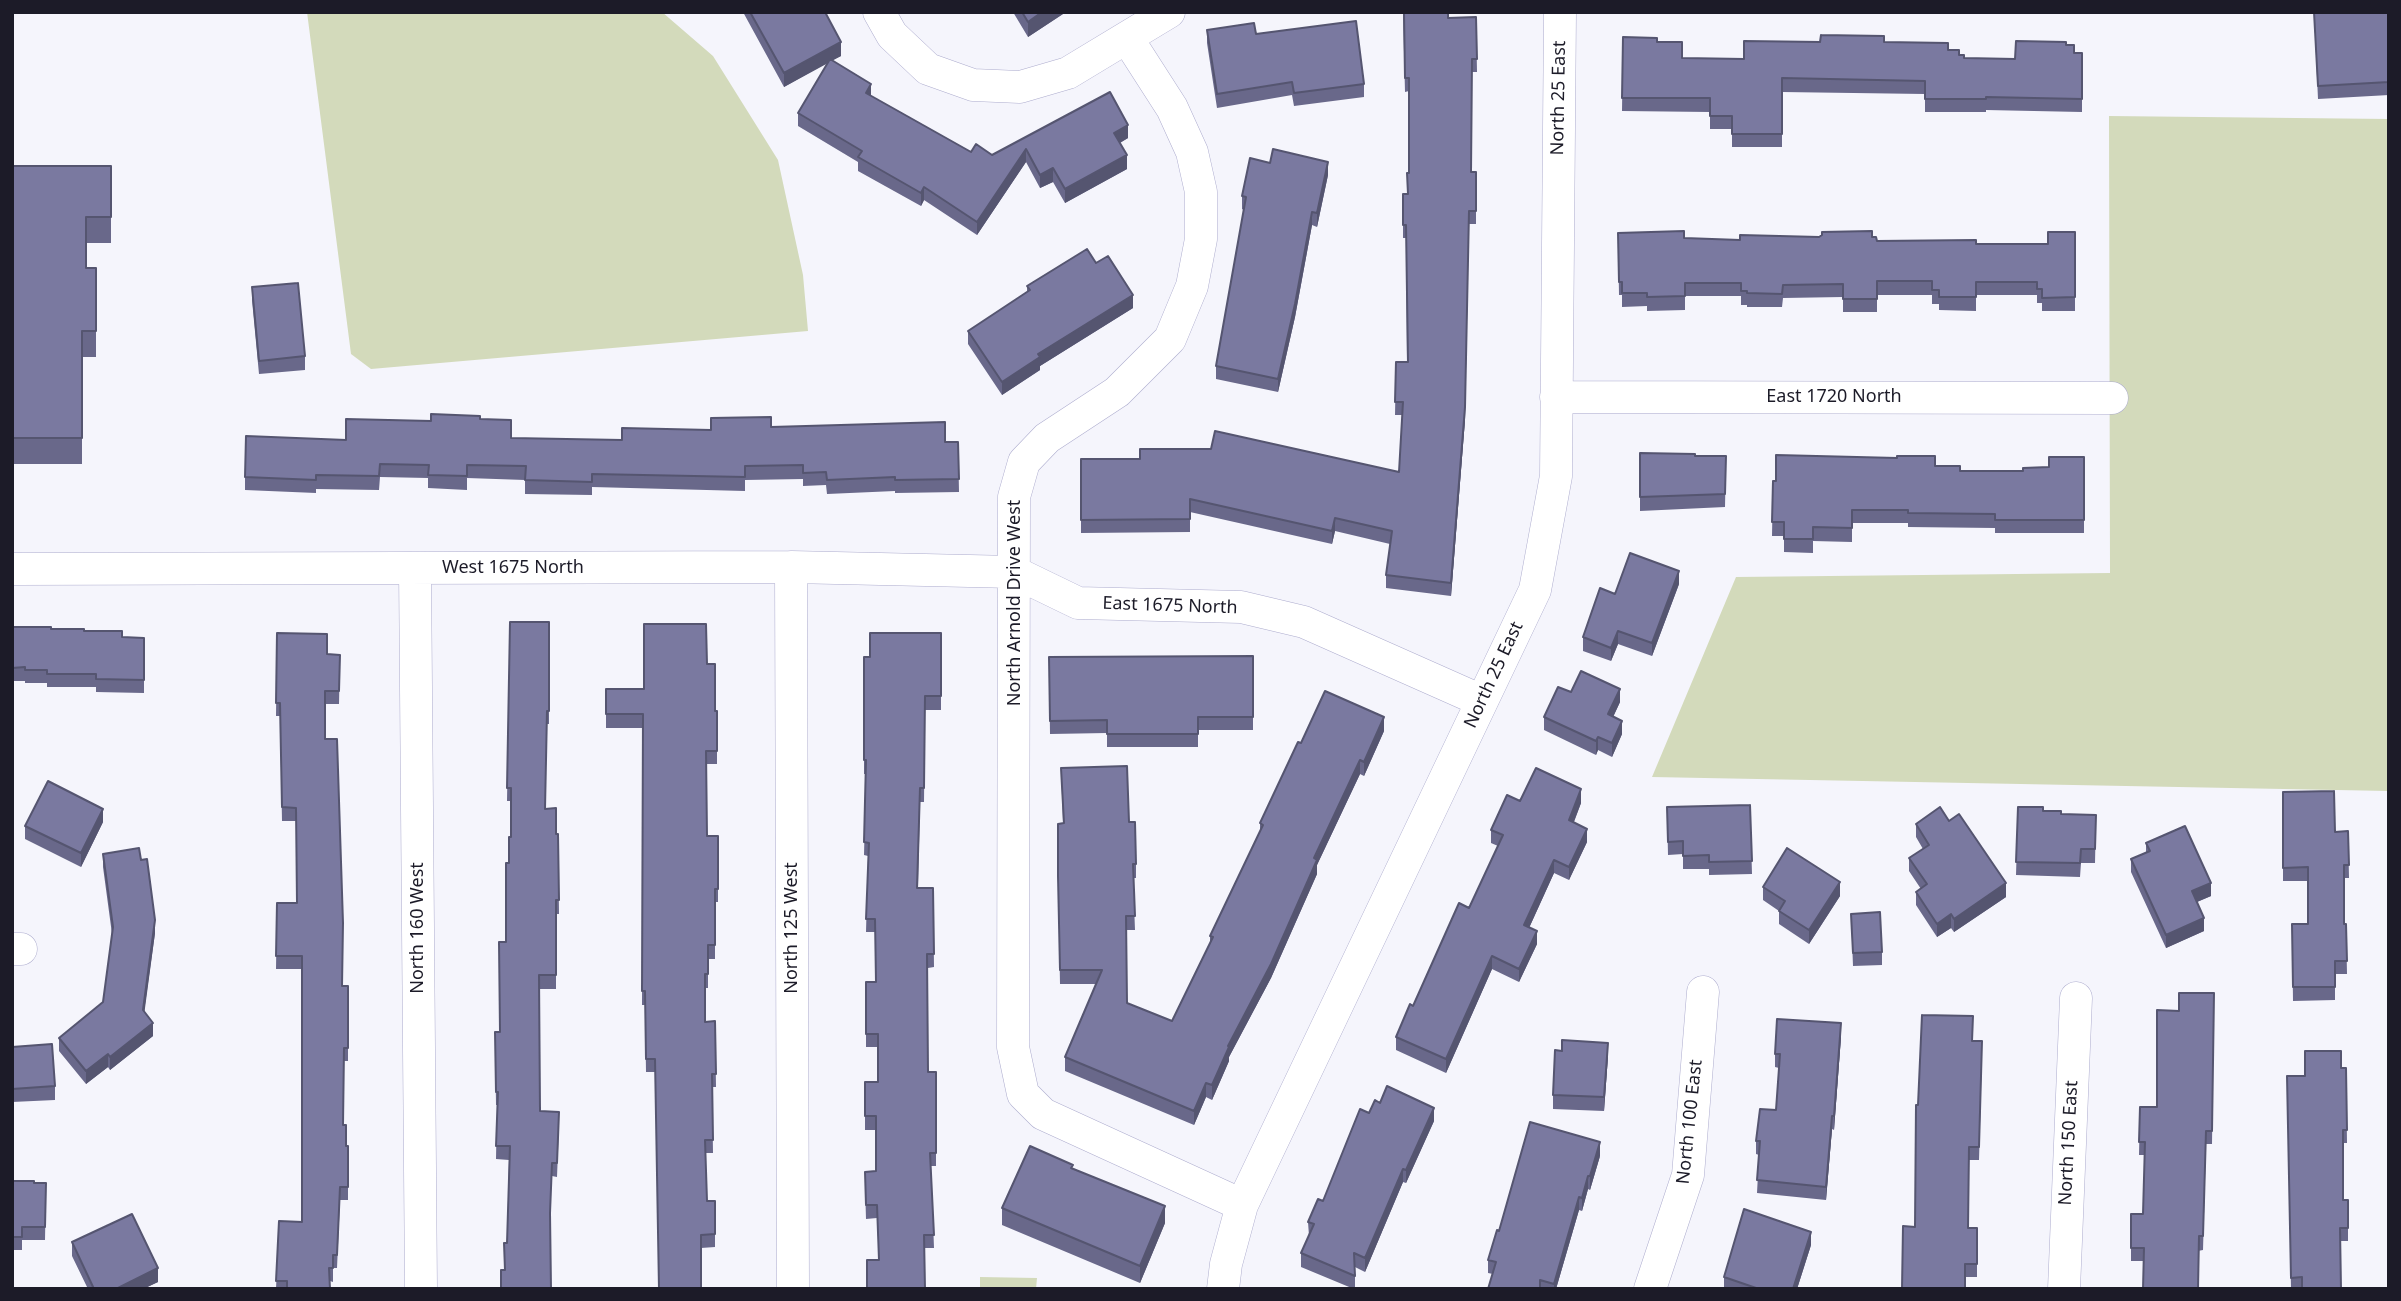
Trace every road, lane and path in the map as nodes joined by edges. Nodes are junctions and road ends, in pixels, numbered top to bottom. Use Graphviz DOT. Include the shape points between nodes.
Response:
graph roads {
  1 [pos="879,12"];
  2 [pos="1169,12"];
  3 [pos="1560,12"];
  4 [pos="1127,38"];
  5 [pos="1556,397"];
  6 [pos="2112,398"];
  7 [pos="791,567"];
  8 [pos="415,568"];
  9 [pos="12,569"];
  10 [pos="1014,572"];
  11 [pos="1482,701"];
  12 [pos="1703,992"];
  13 [pos="2076,998"];
  14 [pos="1242,1205"];
  15 [pos="421,1289"];
  16 [pos="793,1289"];
  17 [pos="1223,1289"];
  18 [pos="1650,1289"];
  19 [pos="2064,1289"];
  1 -- 4 [label="street" via="892,35 928,69 973,86 1020,87 1068,73"];
  2 -- 4 [label="street"];
  3 -- 5 [label="street, North 25 East"];
  4 -- 10 [label="street, North Arnold Drive West" via="1172,108 1192,152 1201,192 1201,239 1192,286 1170,339 1117,392 1047,438 1024,462 1014,497"];
  5 -- 6 [label="street, East 1720 North"];
  5 -- 11 [label="street, North 25 East" via="1556,476 1535,590"];
  7 -- 8 [label="street, West 1675 North"];
  7 -- 10 [label="street, West 1675 North"];
  7 -- 16 [label="street, North 125 West"];
  8 -- 9 [label="street, West 1675 North"];
  8 -- 15 [label="street, North 160 West"];
  10 -- 11 [label="street, East 1675 North" via="1078,603 1241,607 1304,622"];
  10 -- 14 [label="street, North Arnold Drive West" via="1013,1047 1023,1094 1043,1114"];
  11 -- 14 [label="street, North 25 East"];
  12 -- 18 [label="street, North 100 East" via="1688,1175"];
  13 -- 19 [label="street, North 150 East"];
  14 -- 17 [label="street, North 25 East"];
}
